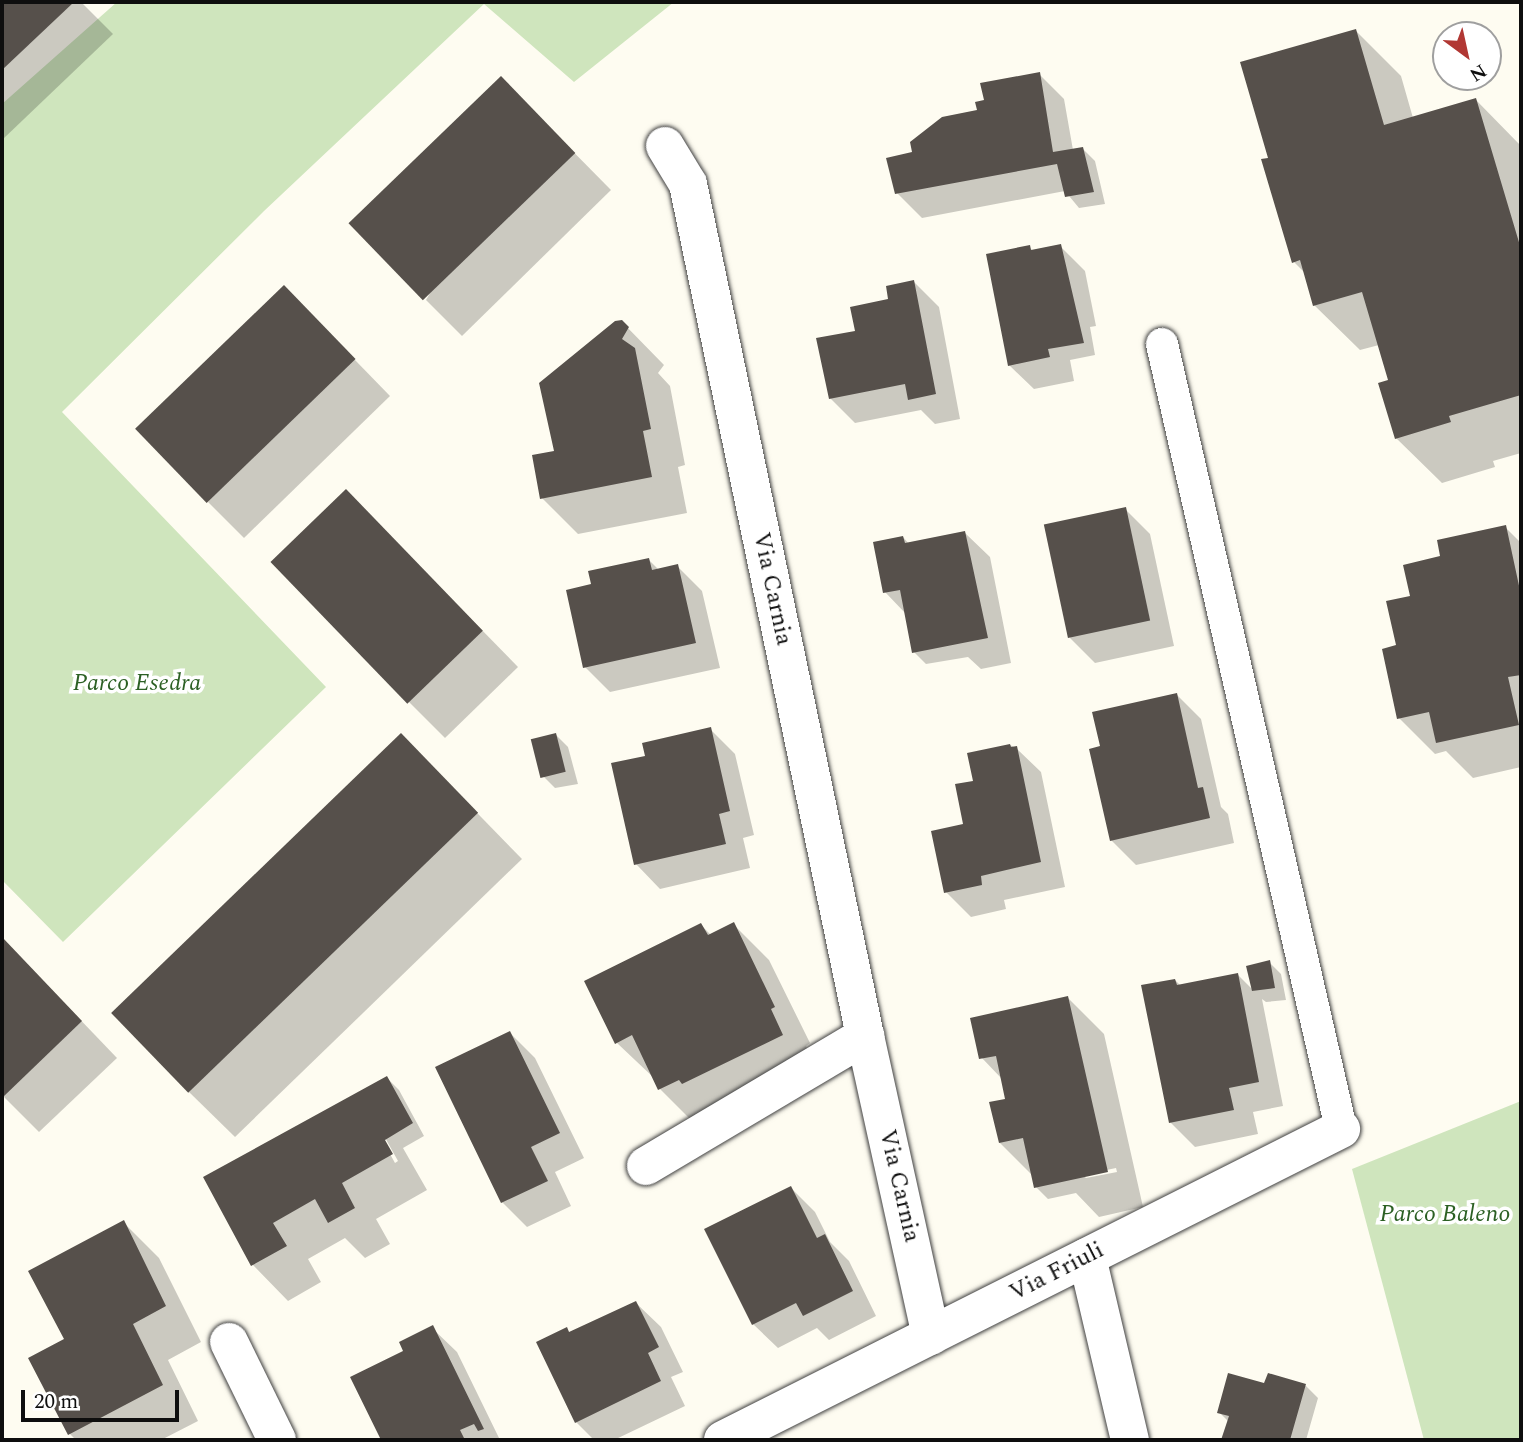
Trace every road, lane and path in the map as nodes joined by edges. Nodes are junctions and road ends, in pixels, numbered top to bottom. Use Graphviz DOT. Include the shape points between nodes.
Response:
graph roads {
  1 [pos="665,146"];
  2 [pos="1162,344"];
  3 [pos="865,1036"];
  4 [pos="1341,1129"];
  5 [pos="646,1166"];
  6 [pos="1087,1257"];
  7 [pos="932,1336"];
  8 [pos="229,1342"];
  9 [pos="780,1428"];
  10 [pos="277,1440"];
  11 [pos="723,1440"];
  12 [pos="1130,1440"];
  1 -- 3 [label="street, Via Carnia" via="688,184"];
  2 -- 4 [label="lane"];
  3 -- 5 [label="street"];
  3 -- 7 [label="street, Via Carnia"];
  4 -- 6 [label="street, Via Friuli"];
  6 -- 7 [label="street, Via Friuli"];
  6 -- 12 [label="street"];
  7 -- 9 [label="street, Via Friuli"];
  8 -- 10 [label="street"];
  9 -- 11 [label="street, Via Friuli"];
}
